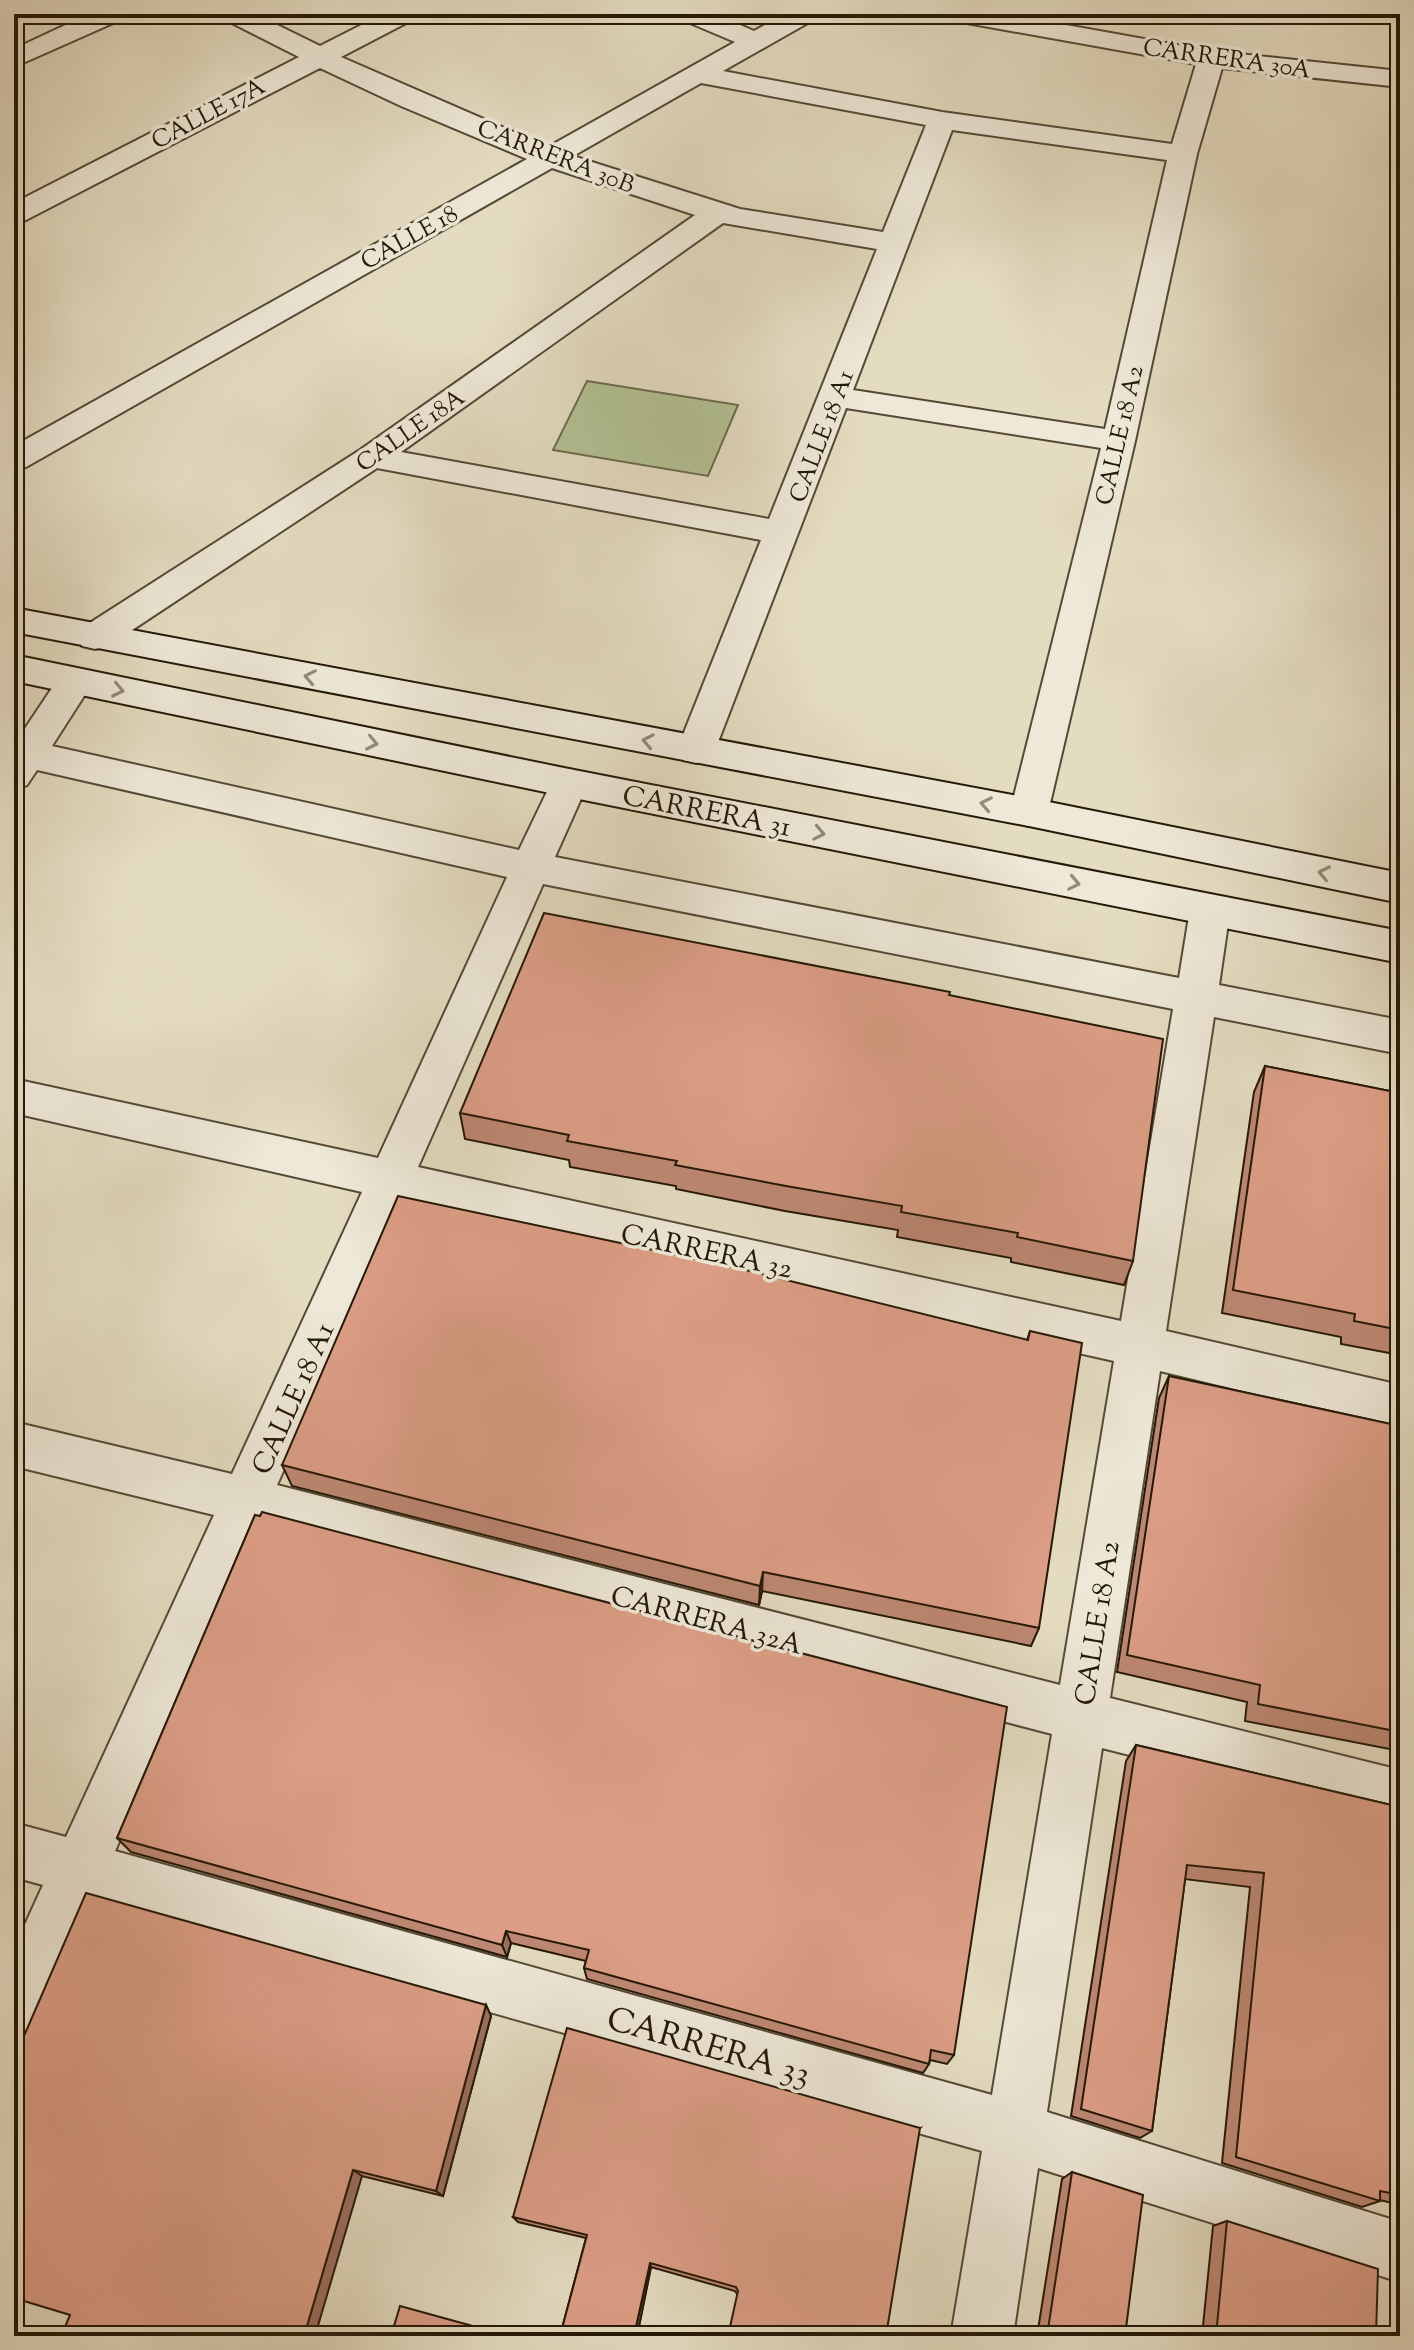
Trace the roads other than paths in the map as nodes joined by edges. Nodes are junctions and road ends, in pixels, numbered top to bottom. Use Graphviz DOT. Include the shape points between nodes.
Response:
graph roads {
  1 [pos="111,14"];
  2 [pos="235,14"];
  3 [pos="403,14"];
  4 [pos="692,14"];
  5 [pos="804,14"];
  6 [pos="961,14"];
  7 [pos="755,41"];
  8 [pos="317,57"];
  9 [pos="14,59"];
  10 [pos="1211,59"];
  11 [pos="696,74"];
  12 [pos="1400,79"];
  13 [pos="942,120"];
  14 [pos="1183,154"];
  15 [pos="549,159"];
  16 [pos="718,213"];
  17 [pos="14,215"];
  18 [pos="895,243"];
  19 [pos="836,397"];
  20 [pos="1119,441"];
  21 [pos="20,448"];
  22 [pos="372,457"];
  23 [pos="783,533"];
  24 [pos="14,620"];
  25 [pos="95,637"];
  26 [pos="14,668"];
  27 [pos="75,682"];
  28 [pos="696,750"];
  29 [pos="19,760"];
  30 [pos="569,783"];
  31 [pos="1029,812"];
  32 [pos="530,867"];
  33 [pos="1400,888"];
  34 [pos="1210,910"];
  35 [pos="1400,947"];
  36 [pos="1196,996"];
  37 [pos="1400,1037"];
  38 [pos="14,1096"];
  39 [pos="390,1180"];
  40 [pos="1140,1346"];
  41 [pos="1400,1407"];
  42 [pos="14,1444"];
  43 [pos="247,1498"];
  44 [pos="1080,1718"];
  45 [pos="1400,1797"];
  46 [pos="14,1850"];
  47 [pos="78,1869"];
  48 [pos="14,2013"];
  49 [pos="1015,2131"];
  50 [pos="1400,2252"];
  51 [pos="982,2336"];
  1 -- 9 [label="street"];
  2 -- 8 [label="street, CARRERA 30B"];
  3 -- 8 [label="street, CALLE 17A"];
  4 -- 7 [label="street"];
  5 -- 7 [label="street, CALLE 18"];
  6 -- 10 [label="street, CARRERA 30A"];
  7 -- 11 [label="street, CALLE 18"];
  8 -- 15 [label="street, CARRERA 30B"];
  8 -- 17 [label="street, CALLE 17A"];
  10 -- 12 [label="street, CARRERA 30A"];
  10 -- 14 [label="street, CALLE 18 A2"];
  11 -- 13 [label="street"];
  11 -- 15 [label="street, CALLE 18"];
  13 -- 14 [label="street"];
  13 -- 18 [label="street, CALLE 18 A1"];
  14 -- 20 [label="street, CALLE 18 A2"];
  15 -- 16 [label="street, CARRERA 30B"];
  15 -- 21 [label="street, CALLE 18"];
  16 -- 18 [label="street, CARRERA 30B"];
  16 -- 22 [label="street, CALLE 18A"];
  18 -- 19 [label="street, CALLE 18 A1"];
  19 -- 20 [label="street"];
  19 -- 23 [label="street, CALLE 18 A1"];
  20 -- 31 [label="street, CALLE 18 A2"];
  22 -- 23 [label="street"];
  22 -- 25 [label="street, CALLE 18A"];
  23 -- 28 [label="street, CALLE 18 A1"];
  24 -- 25 [label="street, CARRERA 31"];
  28 -- 25 [label="street, CARRERA 31, one-way"];
  26 -- 27 [label="street, CARRERA 31"];
  27 -- 29 [label="street"];
  27 -- 30 [label="street, CARRERA 31, one-way"];
  31 -- 28 [label="street, CARRERA 31, one-way"];
  29 -- 32 [label="street"];
  30 -- 32 [label="street, CALLE 18 A1"];
  30 -- 34 [label="street, CARRERA 31, one-way"];
  33 -- 31 [label="street, CARRERA 31, one-way"];
  32 -- 36 [label="street"];
  32 -- 39 [label="street, CALLE 18 A1"];
  34 -- 35 [label="street, CARRERA 31"];
  34 -- 36 [label="street, CALLE 18 A2"];
  36 -- 37 [label="street"];
  36 -- 40 [label="street, CALLE 18 A2"];
  38 -- 39 [label="street, CARRERA 32"];
  39 -- 40 [label="street, CARRERA 32"];
  39 -- 43 [label="street, CALLE 18 A1"];
  40 -- 41 [label="street, CARRERA 32"];
  40 -- 44 [label="street, CALLE 18 A2"];
  42 -- 43 [label="street, CARRERA 32A"];
  43 -- 44 [label="street, CARRERA 32A"];
  43 -- 47 [label="street, CALLE 18 A1"];
  44 -- 45 [label="street, CARRERA 32A"];
  44 -- 49 [label="street, CALLE 18 A2"];
  46 -- 47 [label="street, CARRERA 33"];
  47 -- 48 [label="street, CALLE 18 A1"];
  47 -- 49 [label="street, CARRERA 33"];
  49 -- 50 [label="street, CARRERA 33"];
  49 -- 51 [label="street, CALLE 18 A2"];
}
